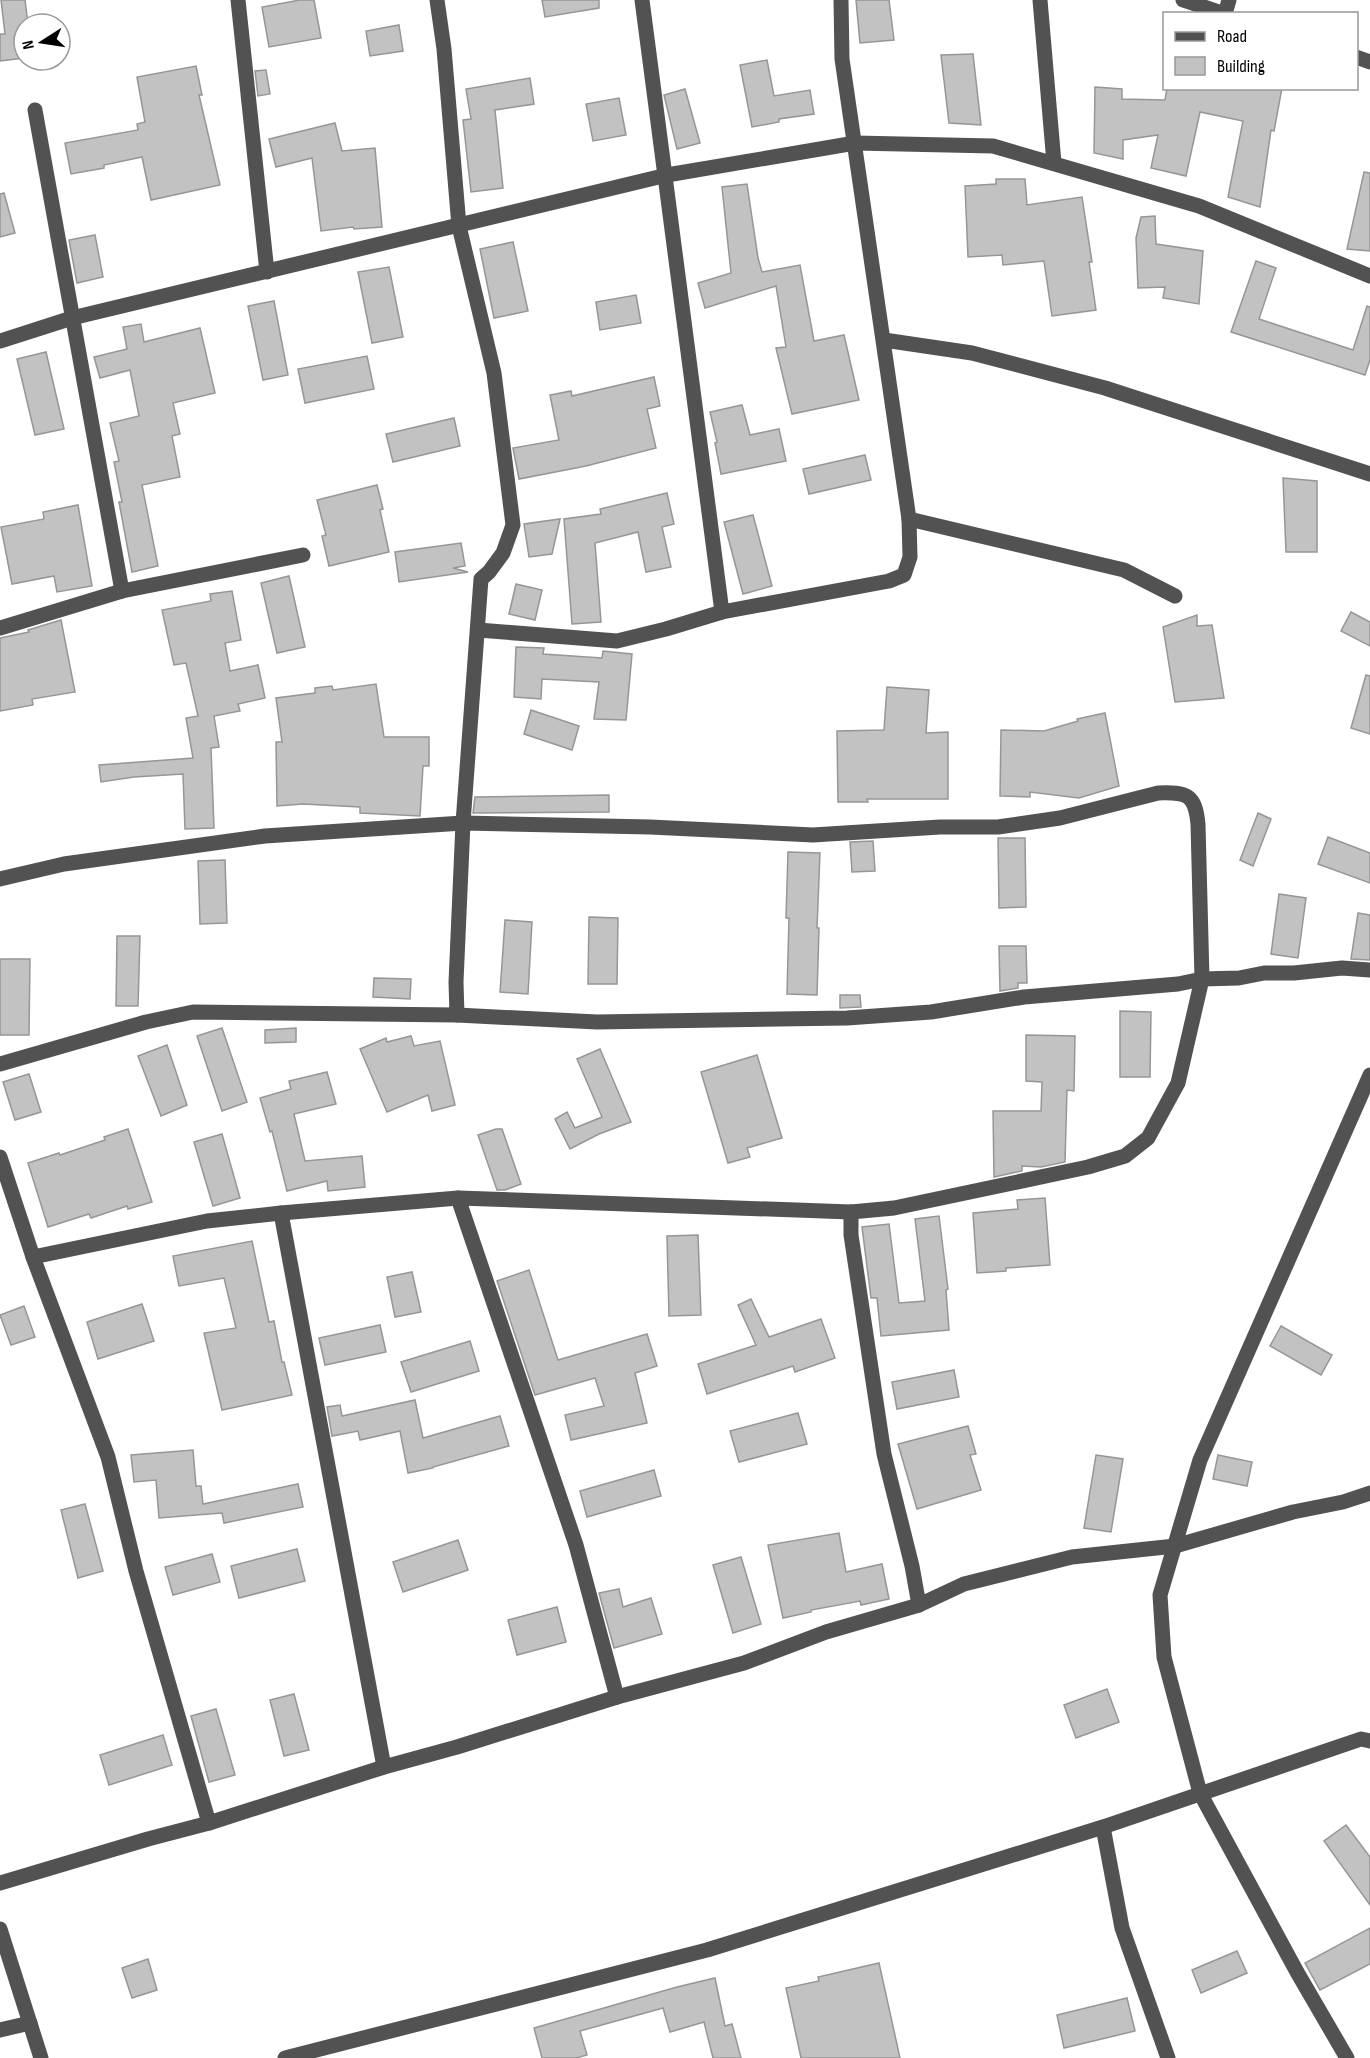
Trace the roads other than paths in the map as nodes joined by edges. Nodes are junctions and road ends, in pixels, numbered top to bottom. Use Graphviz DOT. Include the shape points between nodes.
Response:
graph roads {
  1 [pos="238,0"];
  2 [pos="437,0"];
  3 [pos="642,0"];
  4 [pos="841,0"];
  5 [pos="1040,0"];
  6 [pos="1183,0"];
  7 [pos="1219,12"];
  8 [pos="35,110"];
  9 [pos="855,142"];
  10 [pos="1054,163"];
  11 [pos="667,175"];
  12 [pos="459,226"];
  13 [pos="267,272"];
  14 [pos="1370,276"];
  15 [pos="72,318"];
  16 [pos="884,340"];
  17 [pos="0,341"];
  18 [pos="1370,474"];
  19 [pos="909,519"];
  20 [pos="303,555"];
  21 [pos="122,591"];
  22 [pos="1175,596"];
  23 [pos="722,612"];
  24 [pos="0,628"];
  25 [pos="478,630"];
  26 [pos="463,823"];
  27 [pos="0,879"];
  28 [pos="1370,970"];
  29 [pos="1202,979"];
  30 [pos="457,1015"];
  31 [pos="0,1064"];
  32 [pos="1370,1075"];
  33 [pos="0,1157"];
  34 [pos="458,1198"];
  35 [pos="851,1212"];
  36 [pos="281,1213"];
  37 [pos="33,1257"];
  38 [pos="1370,1493"];
  39 [pos="1175,1546"];
  40 [pos="919,1605"];
  41 [pos="617,1697"];
  42 [pos="1370,1741"];
  43 [pos="384,1767"];
  44 [pos="1200,1793"];
  45 [pos="209,1823"];
  46 [pos="1103,1827"];
  47 [pos="0,1883"];
  48 [pos="0,1929"];
  49 [pos="30,2023"];
  50 [pos="0,2030"];
  51 [pos="41,2058"];
  52 [pos="285,2058"];
  53 [pos="1168,2058"];
  54 [pos="1347,2058"];
  1 -- 13 [label="street"];
  2 -- 12 [label="street"];
  3 -- 11 [label="street"];
  4 -- 9 [label="street" via="842,59"];
  5 -- 10 [label="street"];
  6 -- 7 [label="street"];
  8 -- 15 [label="street"];
  9 -- 10 [label="street" via="993,146"];
  9 -- 11 [label="street"];
  9 -- 16 [label="street"];
  10 -- 14 [label="street" via="1199,206"];
  11 -- 12 [label="street"];
  11 -- 23 [label="street"];
  12 -- 13 [label="street"];
  12 -- 25 [label="street" via="494,373 513,525 503,553 481,579"];
  13 -- 15 [label="street"];
  15 -- 17 [label="street"];
  15 -- 21 [label="street"];
  16 -- 18 [label="street" via="972,353 1105,387"];
  16 -- 19 [label="street"];
  19 -- 22 [label="street" via="1124,570"];
  19 -- 23 [label="street" via="910,557 904,575"];
  20 -- 21 [label="street"];
  21 -- 24 [label="street"];
  23 -- 25 [label="street" via="617,641"];
  25 -- 26 [label="street"];
  26 -- 27 [label="street" via="265,836 64,864"];
  26 -- 29 [label="street" via="813,835 998,827 1060,818 1174,792 1188,795 1196,806"];
  26 -- 30 [label="street"];
  28 -- 29 [label="street" via="1342,968"];
  29 -- 30 [label="street" via="847,1018 597,1022"];
  29 -- 35 [label="street" via="1178,1083 1148,1138 1125,1156 904,1206"];
  30 -- 31 [label="street" via="193,1012"];
  32 -- 39 [label="street" via="1200,1460"];
  33 -- 37 [label="street"];
  34 -- 35 [label="street"];
  34 -- 36 [label="street"];
  34 -- 41 [label="street" via="576,1545"];
  35 -- 40 [label="street" via="850,1235 884,1454"];
  36 -- 37 [label="street" via="171,1227"];
  36 -- 43 [label="street"];
  37 -- 45 [label="street" via="108,1457 136,1571"];
  38 -- 39 [label="street"];
  39 -- 40 [label="street" via="1072,1557 964,1584"];
  39 -- 44 [label="street" via="1160,1595 1164,1657"];
  40 -- 41 [label="street" via="826,1632 744,1663"];
  41 -- 43 [label="street"];
  42 -- 44 [label="street" via="1361,1739"];
  43 -- 45 [label="street"];
  44 -- 46 [label="street"];
  44 -- 54 [label="street"];
  45 -- 47 [label="street"];
  46 -- 52 [label="street" via="707,1950"];
  46 -- 53 [label="street" via="1122,1929"];
  48 -- 49 [label="street"];
  49 -- 50 [label="street"];
  49 -- 51 [label="street"];
}
